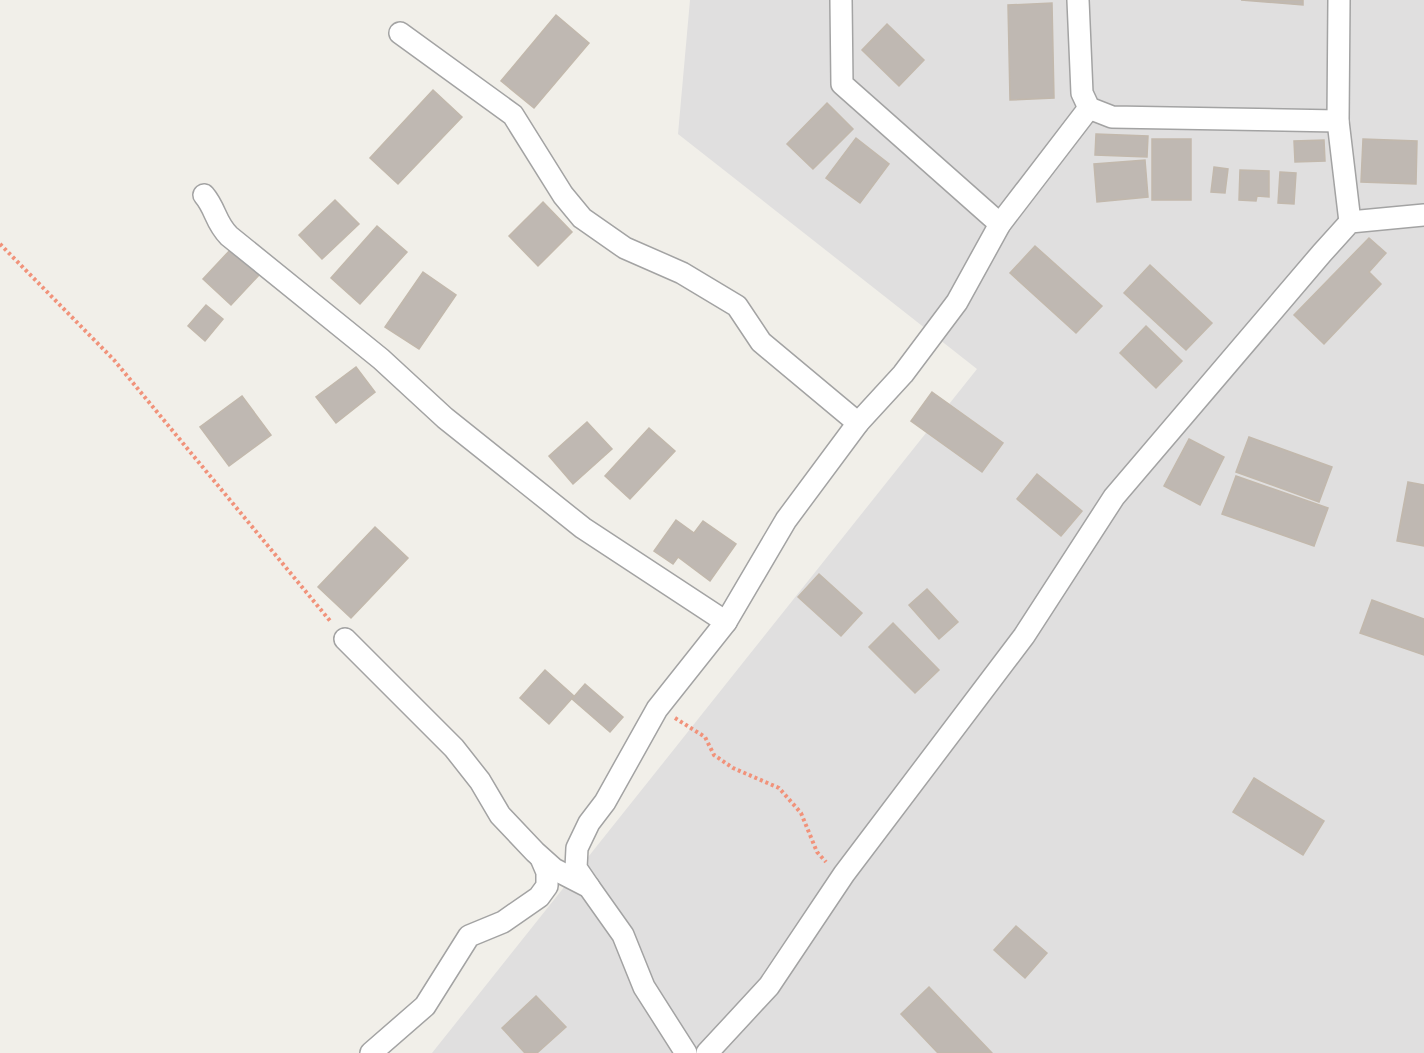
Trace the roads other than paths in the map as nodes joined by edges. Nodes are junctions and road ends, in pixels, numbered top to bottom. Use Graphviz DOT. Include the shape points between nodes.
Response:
graph roads {
  1 [pos="841,0"];
  2 [pos="1078,0"];
  3 [pos="1339,0"];
  4 [pos="400,33"];
  5 [pos="1089,108"];
  6 [pos="1338,121"];
  7 [pos="204,195"];
  8 [pos="1424,215"];
  9 [pos="1350,222"];
  10 [pos="1000,224"];
  11 [pos="858,423"];
  12 [pos="726,622"];
  13 [pos="345,639"];
  14 [pos="541,858"];
  15 [pos="589,886"];
  16 [pos="371,1053"];
  17 [pos="686,1053"];
  18 [pos="707,1053"];
  1 -- 10 [label="street" via="842,84"];
  2 -- 5 [label="street" via="1082,93"];
  3 -- 6 [label="street"];
  4 -- 11 [label="street" via="513,115 582,219 625,248 682,273 737,306 761,342"];
  5 -- 6 [label="street" via="1112,117"];
  5 -- 10 [label="street"];
  6 -- 9 [label="street"];
  7 -- 12 [label="street" via="218,224 229,236 381,359 445,418 583,528"];
  8 -- 9 [label="street"];
  9 -- 18 [label="street" via="1114,497 1024,636 844,874 769,986"];
  10 -- 11 [label="street" via="957,302 903,374"];
  11 -- 12 [label="street" via="786,520"];
  12 -- 15 [label="street" via="657,710 589,823 577,848 576,868"];
  13 -- 14 [label="street" via="453,748 480,781 500,815"];
  14 -- 15 [label="street"];
  14 -- 16 [label="street" via="547,886 539,897 503,922 469,936 425,1006"];
  15 -- 17 [label="street" via="623,935 644,987"];
}
